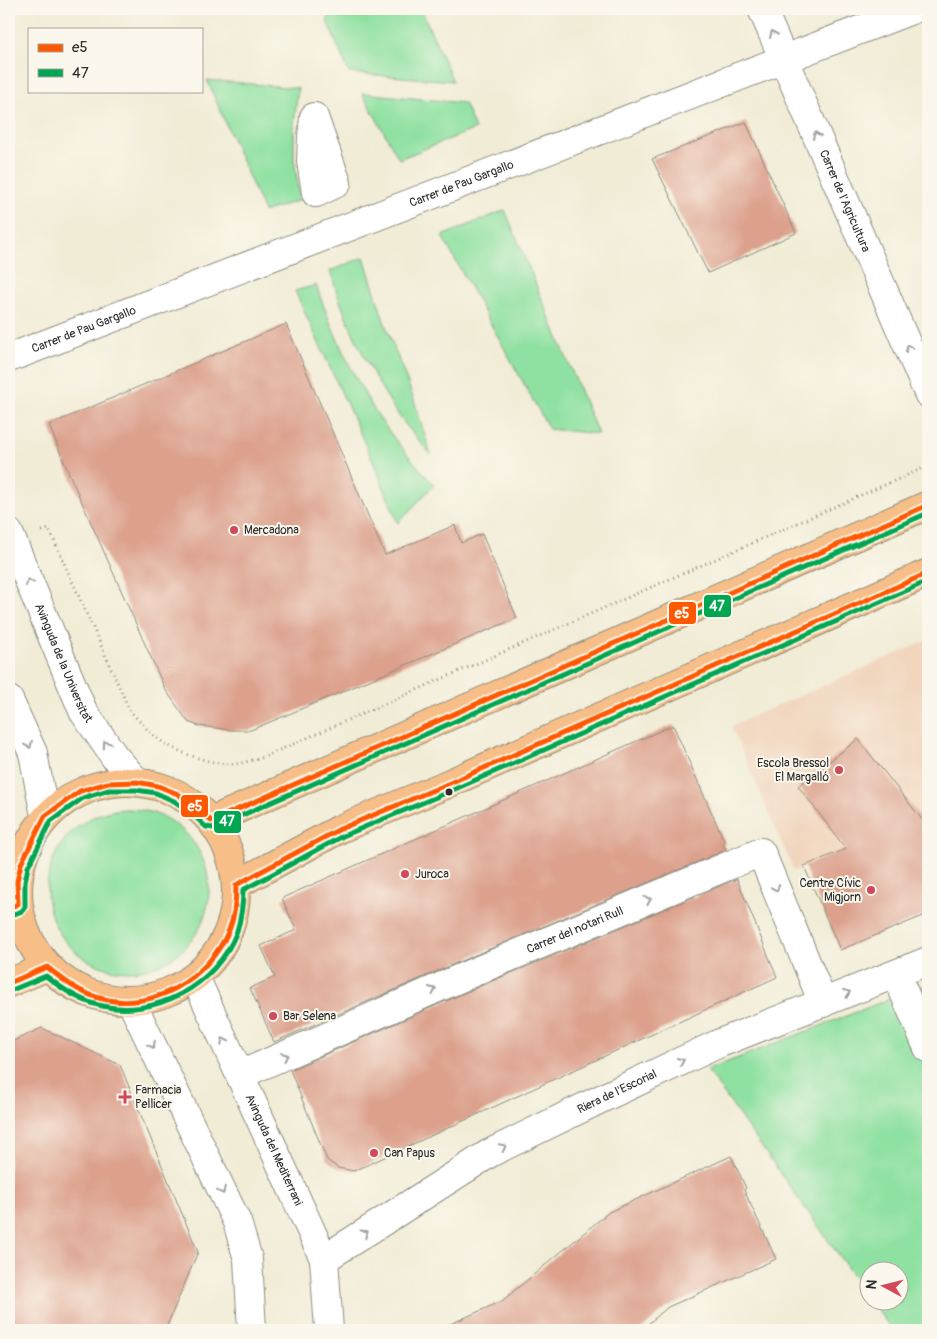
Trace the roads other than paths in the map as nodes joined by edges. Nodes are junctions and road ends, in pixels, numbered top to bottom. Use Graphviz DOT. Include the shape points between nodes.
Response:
graph roads {
  1 [pos="762,9"];
  2 [pos="914,9"];
  3 [pos="784,59"];
  4 [pos="9,358"];
  5 [pos="928,393"];
  6 [pos="928,505"];
  7 [pos="9,533"];
  8 [pos="928,573"];
  9 [pos="9,700"];
  10 [pos="137,782"];
  11 [pos="45,816"];
  12 [pos="210,821"];
  13 [pos="236,885"];
  14 [pos="13,906"];
  15 [pos="928,961"];
  16 [pos="47,967"];
  17 [pos="896,974"];
  18 [pos="195,976"];
  19 [pos="9,983"];
  20 [pos="130,1001"];
  21 [pos="823,1003"];
  22 [pos="928,1048"];
  23 [pos="240,1075"];
  24 [pos="324,1259"];
  25 [pos="245,1327"];
  26 [pos="329,1330"];
  3 -- 1 [label="street, Carrer de l'Agricultura, one-way"];
  2 -- 3 [label="street, Carrer de Pau Gargallo"];
  3 -- 4 [label="street, Carrer de Pau Gargallo"];
  5 -- 3 [label="street, Carrer de l'Agricultura, one-way"];
  6 -- 12 [label="main road"];
  10 -- 7 [label="street, Avinguda de la Universitat, one-way" via="114,756 83,711"];
  8 -- 13 [label="main road" via="340,829"];
  9 -- 11 [label="street, one-way" via="33,753"];
  10 -- 11 [label="main road" via="108,783 80,791"];
  10 -- 12 [label="main road" via="178,794"];
  11 -- 14 [label="main road" via="21,864"];
  12 -- 13 [label="main road" via="232,862"];
  13 -- 18 [label="main road" via="229,929 215,955"];
  14 -- 16 [label="main road" via="30,944"];
  15 -- 17 [label="street, Riera de l'Escorial"];
  16 -- 19 [label="main road"];
  16 -- 20 [label="main road" via="77,989 94,996"];
  21 -- 17 [label="street, Riera de l'Escorial, one-way"];
  17 -- 22 [label="street"];
  18 -- 20 [label="main road" via="158,996"];
  23 -- 18 [label="street, Avinguda del Mediterrani, one-way"];
  20 -- 25 [label="street, one-way" via="238,1222 248,1258"];
  23 -- 21 [label="street, Carrer del notari Rull, one-way" via="474,972 762,852"];
  24 -- 21 [label="street, Riera de l'Escorial, one-way" via="490,1153 720,1043"];
  23 -- 24 [label="street, Avinguda del Mediterrani"];
  24 -- 26 [label="street, Avinguda del Mediterrani"];
}
